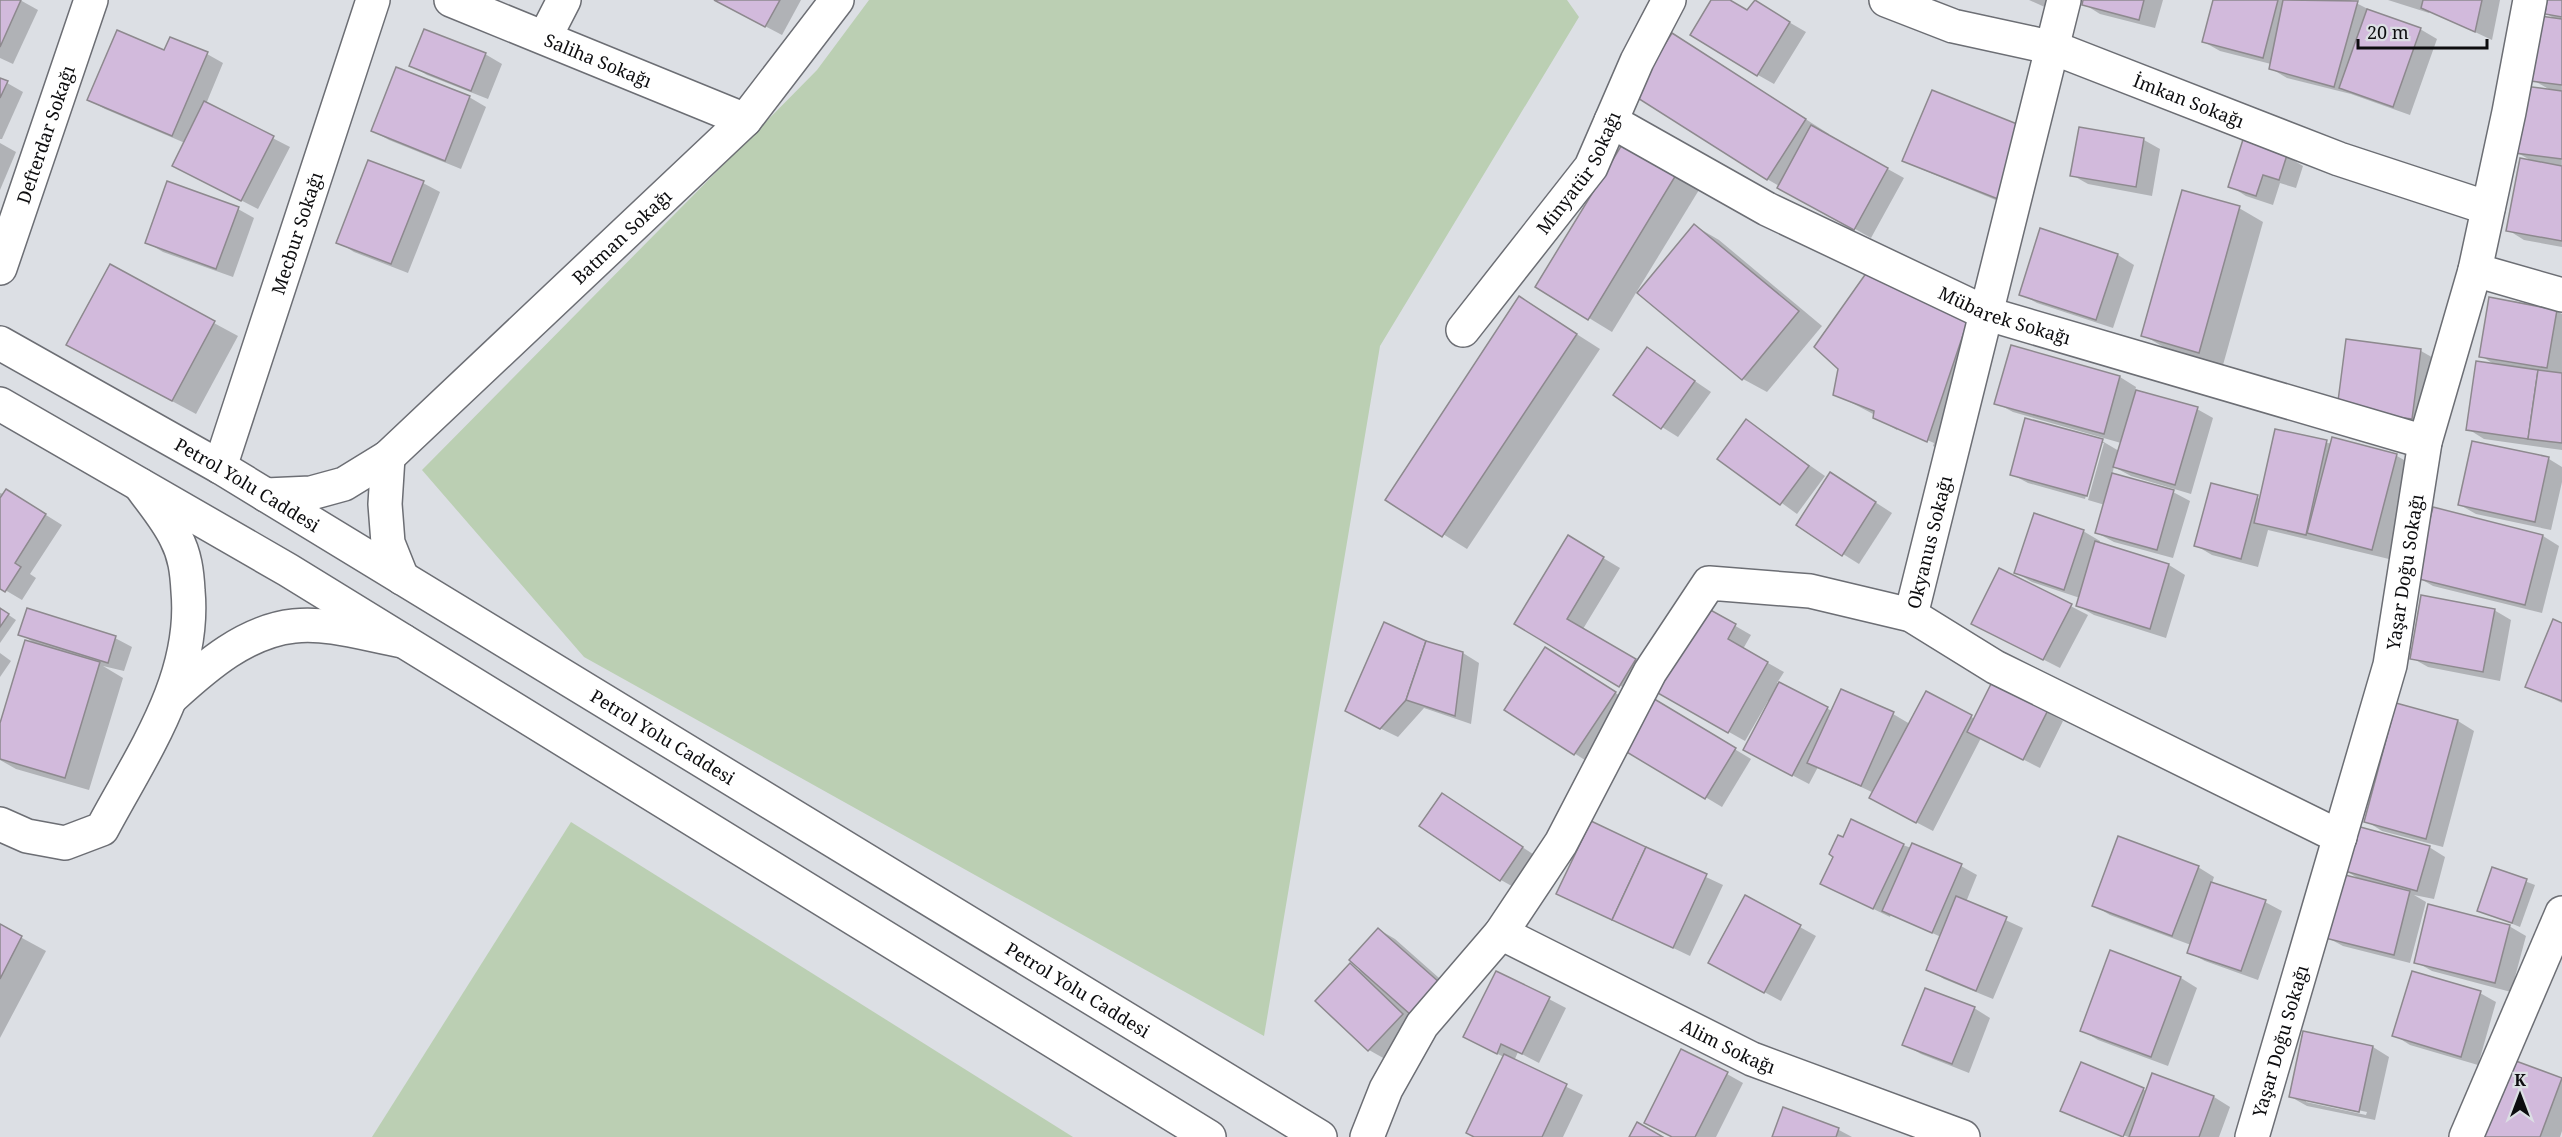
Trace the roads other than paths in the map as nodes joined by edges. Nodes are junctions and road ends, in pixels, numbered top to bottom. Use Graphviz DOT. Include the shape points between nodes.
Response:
graph roads {
  1 [pos="91,0"];
  2 [pos="373,0"];
  3 [pos="451,0"];
  4 [pos="564,0"];
  5 [pos="837,0"];
  6 [pos="1670,0"];
  7 [pos="1886,0"];
  8 [pos="2064,0"];
  9 [pos="2530,0"];
  10 [pos="544,37"];
  11 [pos="2054,48"];
  12 [pos="744,120"];
  13 [pos="1611,121"];
  14 [pos="2488,208"];
  15 [pos="0,268"];
  16 [pos="2475,270"];
  17 [pos="2562,295"];
  18 [pos="1988,314"];
  19 [pos="1463,330"];
  20 [pos="0,343"];
  21 [pos="0,404"];
  22 [pos="2425,442"];
  23 [pos="387,457"];
  24 [pos="220,467"];
  25 [pos="140,484"];
  26 [pos="266,495"];
  27 [pos="402,578"];
  28 [pos="1911,615"];
  29 [pos="405,642"];
  30 [pos="172,697"];
  31 [pos="0,824"];
  32 [pos="2340,837"];
  33 [pos="2562,913"];
  34 [pos="1502,933"];
  35 [pos="1209,1137"];
  36 [pos="1320,1137"];
  37 [pos="1367,1137"];
  38 [pos="1964,1137"];
  39 [pos="2252,1137"];
  40 [pos="2466,1137"];
  1 -- 15 [label="street, Defterdar Sokağı"];
  2 -- 24 [label="street, Mecbur Sokağı"];
  3 -- 10 [label="street, Saliha Sokağı"];
  4 -- 10 [label="street"];
  5 -- 12 [label="street, Batman Sokağı"];
  6 -- 13 [label="street, Minyatür Sokağı"];
  7 -- 11 [label="street, İmkan Sokağı" via="1953,26"];
  8 -- 11 [label="street, Okyanus Sokağı"];
  9 -- 14 [label="street, Yaşar Doğu Sokağı"];
  10 -- 12 [label="street, Saliha Sokağı"];
  11 -- 14 [label="street, İmkan Sokağı" via="2339,159"];
  11 -- 18 [label="street, Okyanus Sokağı"];
  12 -- 23 [label="street, Batman Sokağı"];
  13 -- 18 [label="street, Mübarek Sokağı" via="1767,209"];
  13 -- 19 [label="street, Minyatür Sokağı" via="1591,167"];
  14 -- 16 [label="street, Yaşar Doğu Sokağı"];
  16 -- 17 [label="street"];
  16 -- 22 [label="street, Yaşar Doğu Sokağı"];
  18 -- 22 [label="street, Mübarek Sokağı"];
  18 -- 28 [label="street, Okyanus Sokağı"];
  20 -- 24 [label="street, Petrol Yolu Caddesi"];
  21 -- 25 [label="street"];
  22 -- 32 [label="street, Yaşar Doğu Sokağı" via="2390,665"];
  23 -- 26 [label="street, Batman Sokağı" via="344,484 311,493"];
  23 -- 27 [label="street" via="388,543"];
  24 -- 26 [label="street, Petrol Yolu Caddesi"];
  25 -- 29 [label="street"];
  25 -- 30 [label="street" via="176,537 186,564 188,634"];
  26 -- 27 [label="street, Petrol Yolu Caddesi"];
  27 -- 36 [label="street, Petrol Yolu Caddesi"];
  28 -- 32 [label="street, Okyanus Sokağı" via="1995,667"];
  28 -- 34 [label="street" via="1810,591 1709,584 1650,672 1561,843"];
  29 -- 30 [label="street" via="325,627 294,626 239,644"];
  29 -- 35 [label="street"];
  30 -- 31 [label="street" via="102,829 65,843 27,837"];
  32 -- 39 [label="street, Yaşar Doğu Sokağı"];
  33 -- 40 [label="street"];
  34 -- 37 [label="street" via="1422,1025 1386,1089"];
  34 -- 38 [label="street, Alim Sokağı" via="1752,1059"];
}
